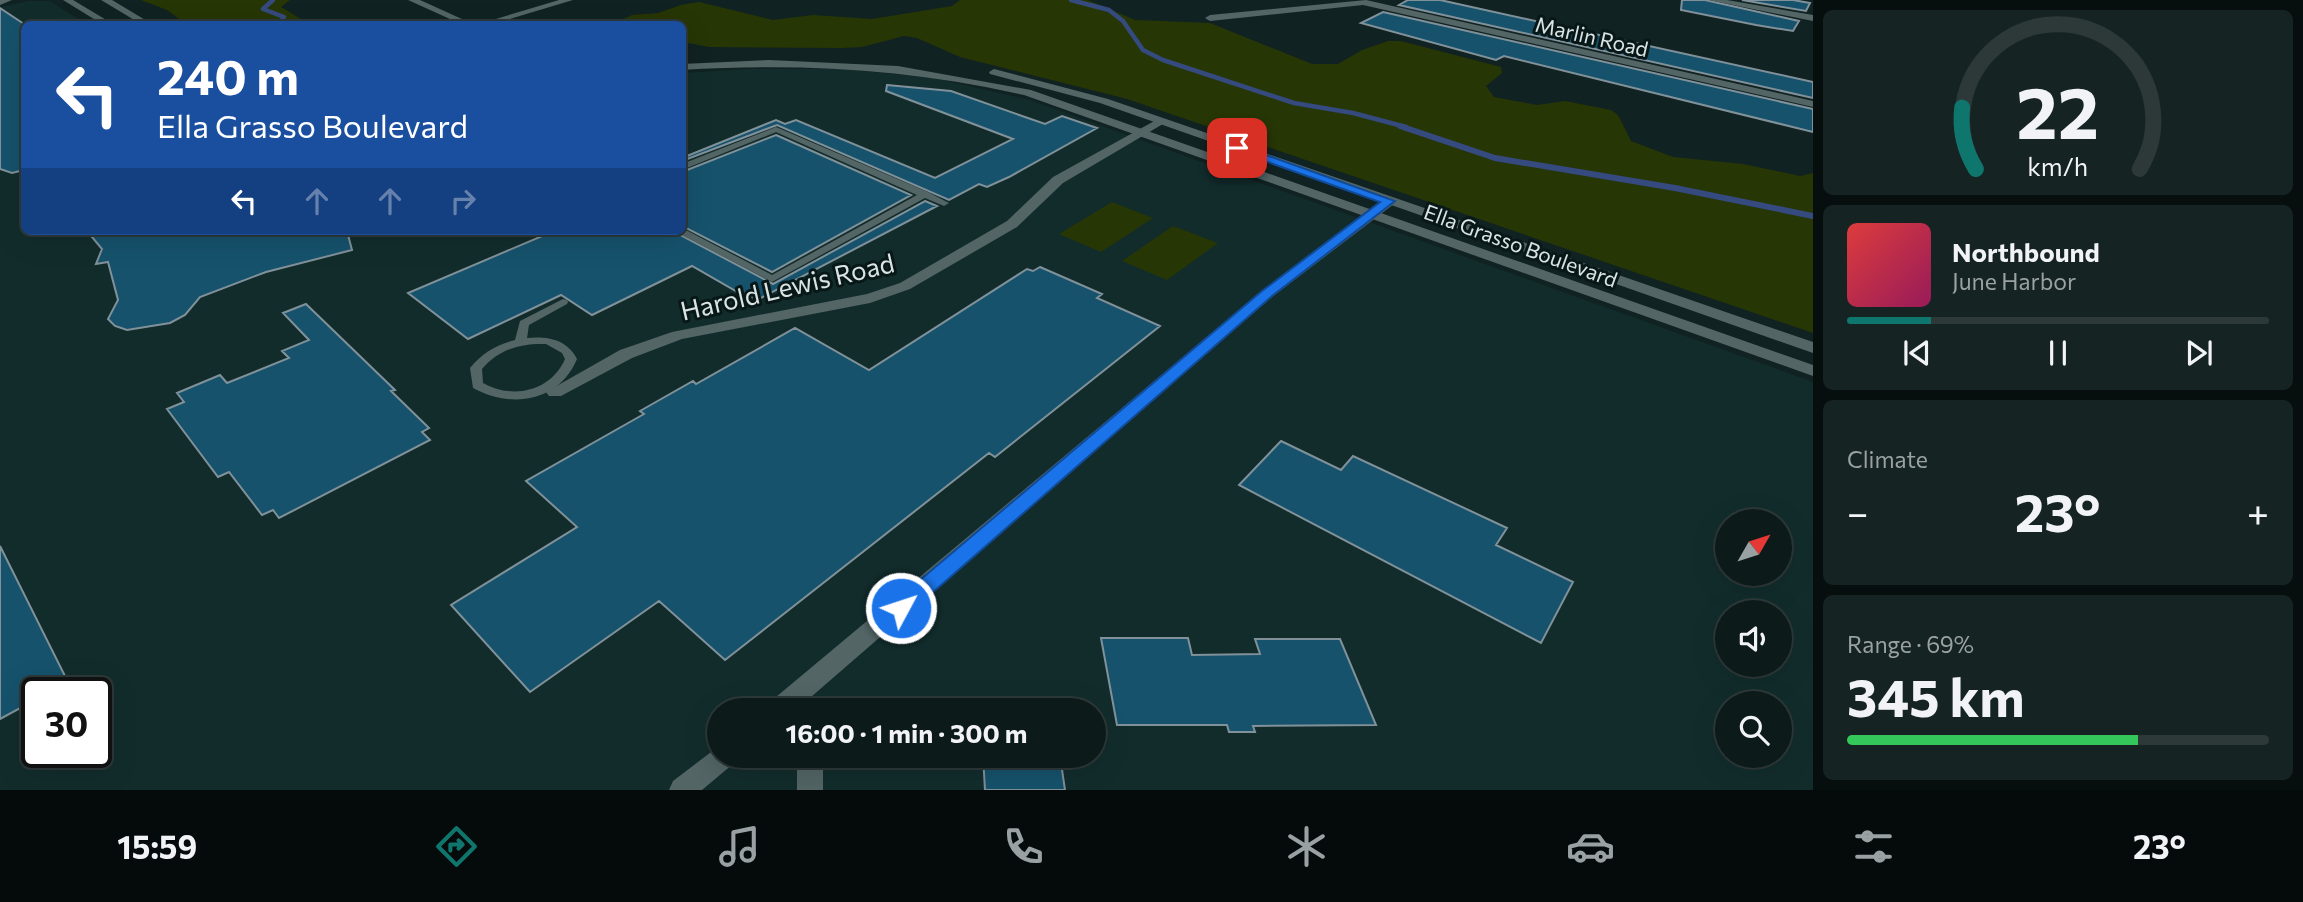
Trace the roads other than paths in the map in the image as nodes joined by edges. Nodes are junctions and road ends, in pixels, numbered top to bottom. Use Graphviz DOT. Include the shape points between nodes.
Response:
graph roads {
  1 [pos="8,0"];
  2 [pos="67,0"];
  3 [pos="104,0"];
  4 [pos="412,0"];
  5 [pos="569,0"];
  6 [pos="1712,0"];
  7 [pos="1363,1"];
  8 [pos="0,2"];
  9 [pos="1210,18"];
  10 [pos="1813,18"];
  11 [pos="103,21"];
  12 [pos="142,21"];
  13 [pos="461,21"];
  14 [pos="495,21"];
  15 [pos="686,56"];
  16 [pos="686,66"];
  17 [pos="1813,104"];
  18 [pos="1162,121"];
  19 [pos="1144,131"];
  20 [pos="686,165"];
  21 [pos="925,194"];
  22 [pos="1389,201"];
  23 [pos="944,203"];
  24 [pos="1373,214"];
  25 [pos="686,234"];
  26 [pos="563,302"];
  27 [pos="520,342"];
  28 [pos="1813,348"];
  29 [pos="1813,371"];
  30 [pos="552,389"];
  31 [pos="799,698"];
  32 [pos="709,768"];
  33 [pos="810,768"];
  34 [pos="682,790"];
  35 [pos="810,790"];
  1 -- 8 [label="main road"];
  2 -- 11 [label="main road"];
  3 -- 12 [label="main road"];
  4 -- 13 [label="main road"];
  5 -- 14 [label="main road"];
  6 -- 10 [label="main road"];
  7 -- 9 [label="main road, Marlin Road"];
  7 -- 17 [label="main road, Marlin Road"];
  15 -- 18 [label="main road, Ella Grasso Boulevard" via="823,53 943,63 1058,87"];
  16 -- 19 [label="main road, Ella Grasso Boulevard" via="800,63 918,71 1027,92"];
  18 -- 19 [label="main road, Harold Lewis Road"];
  18 -- 22 [label="main road, Ella Grasso Boulevard"];
  19 -- 24 [label="main road, Ella Grasso Boulevard"];
  19 -- 30 [label="main road, Harold Lewis Road" via="1058,180 1012,224 905,286 870,298 670,338"];
  20 -- 21 [label="lane" via="776,129"];
  21 -- 23 [label="lane"];
  21 -- 25 [label="lane" via="772,279"];
  22 -- 24 [label="main road"];
  22 -- 28 [label="main road, Ella Grasso Boulevard"];
  24 -- 29 [label="main road, Ella Grasso Boulevard"];
  24 -- 31 [label="main road" via="1267,293"];
  26 -- 27 [label="lane" via="524,323"];
  27 -- 30 [label="lane" via="548,341 567,351 569,368"];
  27 -- 30 [label="lane" via="483,359 476,368 477,385 498,396"];
  32 -- 34 [label="main road"];
  33 -- 35 [label="main road"];
}
